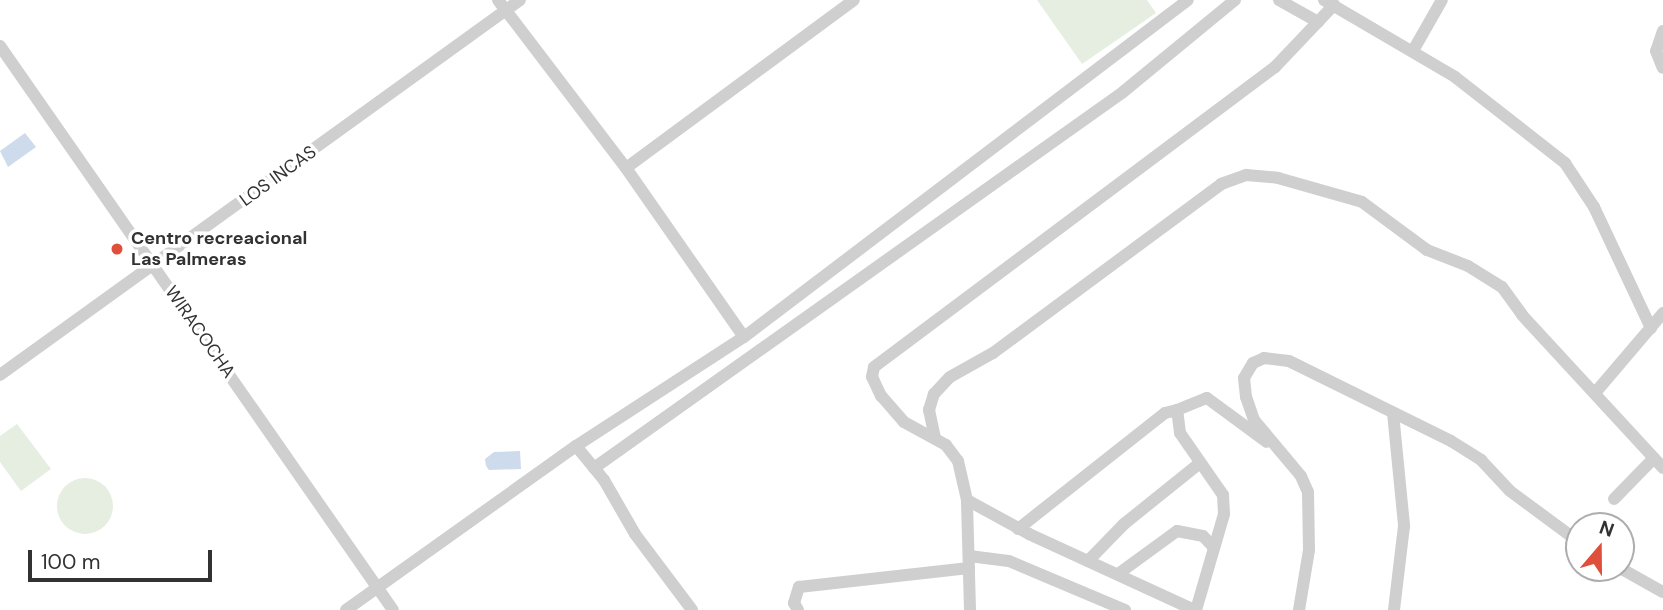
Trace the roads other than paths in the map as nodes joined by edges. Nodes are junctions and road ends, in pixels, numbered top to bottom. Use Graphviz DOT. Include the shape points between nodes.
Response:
graph roads {
  1 [pos="520,0"];
  2 [pos="854,0"];
  3 [pos="1188,0"];
  4 [pos="1235,0"];
  5 [pos="1279,0"];
  6 [pos="1442,0"];
  7 [pos="1329,3"];
  8 [pos="502,5"];
  9 [pos="1318,22"];
  10 [pos="1663,31"];
  11 [pos="0,46"];
  12 [pos="1414,49"];
  13 [pos="1663,68"];
  14 [pos="626,168"];
  15 [pos="154,265"];
  16 [pos="1663,313"];
  17 [pos="1651,328"];
  18 [pos="744,337"];
  19 [pos="0,375"];
  20 [pos="1595,393"];
  21 [pos="1177,410"];
  22 [pos="1393,413"];
  23 [pos="935,438"];
  24 [pos="1270,443"];
  25 [pos="576,446"];
  26 [pos="1200,463"];
  27 [pos="1659,463"];
  28 [pos="594,468"];
  29 [pos="1614,499"];
  30 [pos="967,500"];
  31 [pos="1018,529"];
  32 [pos="1565,532"];
  33 [pos="1214,548"];
  34 [pos="1088,561"];
  35 [pos="969,562"];
  36 [pos="1118,574"];
  37 [pos="1635,576"];
  38 [pos="377,587"];
  39 [pos="1663,592"];
  40 [pos="796,609"];
  41 [pos="346,610"];
  42 [pos="393,610"];
  43 [pos="692,610"];
  44 [pos="970,610"];
  45 [pos="1125,610"];
  46 [pos="1195,610"];
  47 [pos="1299,610"];
  48 [pos="1394,610"];
  1 -- 8 [label="street, LOS INCAS"];
  2 -- 14 [label="street"];
  3 -- 18 [label="street"];
  4 -- 28 [label="street" via="1123,92"];
  5 -- 9 [label="street"];
  6 -- 12 [label="street"];
  7 -- 9 [label="street"];
  7 -- 12 [label="street"];
  8 -- 14 [label="street"];
  8 -- 15 [label="street, LOS INCAS"];
  9 -- 23 [label="street" via="1275,66 881,358 872,377 881,396 904,422"];
  10 -- 13 [label="street" via="1656,51"];
  11 -- 15 [label="street, WIRACOCHA"];
  12 -- 17 [label="street" via="1565,163 1594,207"];
  14 -- 18 [label="street"];
  15 -- 19 [label="street, LOS INCAS"];
  15 -- 38 [label="street, WIRACOCHA"];
  16 -- 17 [label="street"];
  17 -- 20 [label="street"];
  18 -- 25 [label="street"];
  20 -- 23 [label="street" via="1521,315 1502,287 1468,266 1427,250 1362,202 1278,178 1246,175 1221,184 993,353 950,377 934,394 929,410"];
  20 -- 27 [label="street"];
  21 -- 24 [label="street" via="1207,398"];
  21 -- 26 [label="street" via="1176,425"];
  21 -- 31 [label="street" via="1154,421"];
  22 -- 24 [label="street" via="1289,361 1264,358 1253,363 1244,378 1254,420"];
  22 -- 32 [label="street" via="1481,460 1510,491"];
  22 -- 48 [label="street" via="1404,526"];
  23 -- 30 [label="street" via="958,461"];
  24 -- 47 [label="street" via="1301,475 1308,492 1310,550"];
  25 -- 28 [label="street"];
  25 -- 38 [label="street"];
  26 -- 33 [label="street" via="1223,495 1224,514"];
  26 -- 34 [label="street" via="1124,524"];
  27 -- 29 [label="street"];
  28 -- 43 [label="street" via="635,534"];
  30 -- 31 [label="street"];
  30 -- 35 [label="street"];
  31 -- 34 [label="street"];
  33 -- 36 [label="street" via="1203,536 1177,531"];
  33 -- 46 [label="street"];
  34 -- 36 [label="street"];
  35 -- 40 [label="street" via="799,587"];
  35 -- 44 [label="street"];
  35 -- 45 [label="street" via="1009,561"];
  36 -- 46 [label="street"];
  37 -- 39 [label="street"];
  38 -- 41 [label="street"];
  38 -- 42 [label="street, WIRACOCHA"];
}
